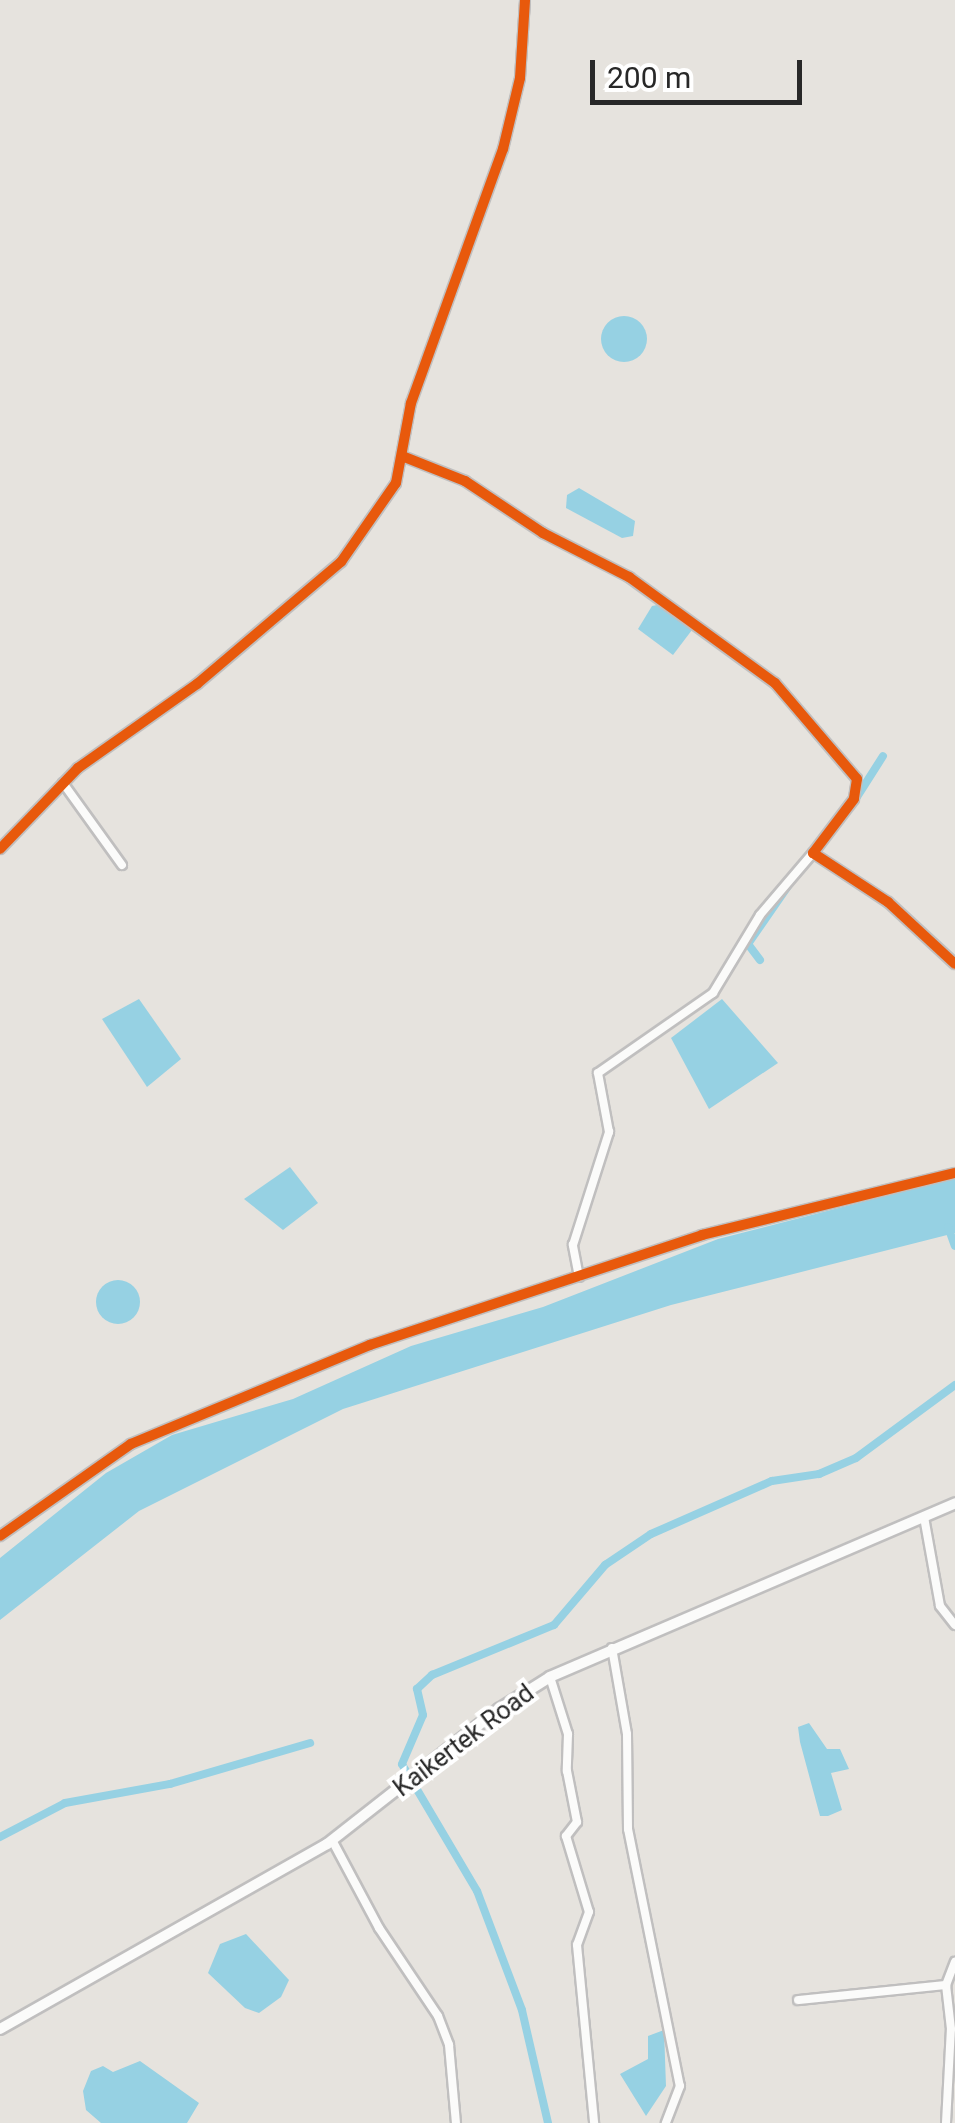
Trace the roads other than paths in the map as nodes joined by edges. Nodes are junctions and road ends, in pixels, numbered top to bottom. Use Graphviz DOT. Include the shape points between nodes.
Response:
graph roads {
  1 [pos="526,0"];
  2 [pos="402,456"];
  3 [pos="63,783"];
  4 [pos="0,849"];
  5 [pos="814,854"];
  6 [pos="122,865"];
  7 [pos="955,964"];
  8 [pos="955,1173"];
  9 [pos="579,1278"];
  10 [pos="955,1503"];
  11 [pos="924,1516"];
  12 [pos="0,1536"];
  13 [pos="955,1625"];
  14 [pos="612,1648"];
  15 [pos="550,1677"];
  16 [pos="332,1840"];
  17 [pos="955,1962"];
  18 [pos="946,1985"];
  19 [pos="798,2000"];
  20 [pos="0,2029"];
  21 [pos="456,2123"];
  22 [pos="594,2123"];
  23 [pos="666,2123"];
  24 [pos="946,2123"];
  1 -- 2 [label="street" via="520,78 503,149 412,403"];
  2 -- 3 [label="street" via="396,483 341,562 197,684"];
  2 -- 5 [label="street" via="466,481 542,533 629,577 774,683 858,779 854,799"];
  3 -- 4 [label="street"];
  3 -- 6 [label="street"];
  5 -- 7 [label="street" via="888,902"];
  5 -- 9 [label="street" via="760,915 713,993 598,1074 609,1132 574,1246"];
  8 -- 9 [label="street" via="702,1234"];
  9 -- 12 [label="street" via="370,1345 162,1429 84,1473"];
  10 -- 11 [label="main road, Kaikertek Road"];
  11 -- 13 [label="street" via="940,1606"];
  11 -- 14 [label="main road, Kaikertek Road"];
  14 -- 15 [label="main road, Kaikertek Road"];
  14 -- 23 [label="street" via="627,1734 628,1829 680,2086"];
  15 -- 16 [label="main road, Kaikertek Road"];
  15 -- 22 [label="street" via="568,1734 566,1770 577,1822 566,1836 589,1912 577,1945"];
  16 -- 20 [label="main road, Kaikertek Road"];
  16 -- 21 [label="street" via="438,2016 449,2044"];
  17 -- 18 [label="street"];
  18 -- 19 [label="street"];
  18 -- 24 [label="street"];
}
